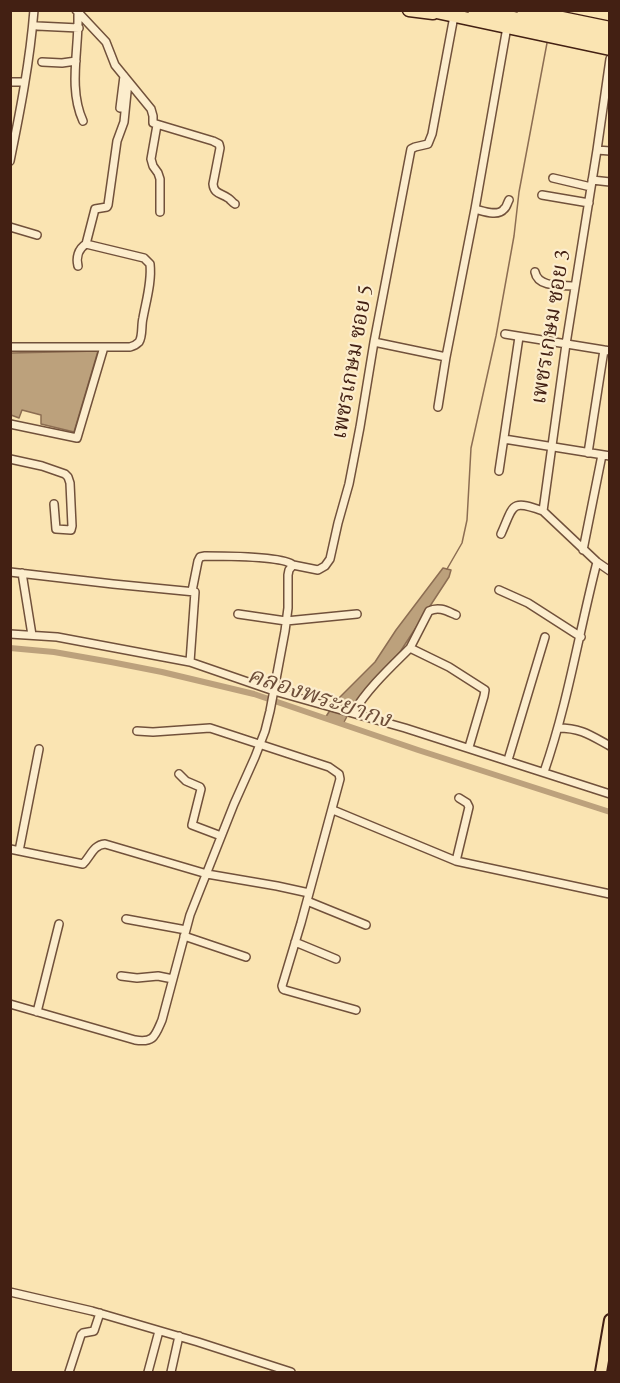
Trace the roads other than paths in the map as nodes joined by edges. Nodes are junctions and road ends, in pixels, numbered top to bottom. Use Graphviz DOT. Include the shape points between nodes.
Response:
graph roads {
  1 [pos="34,10"];
  2 [pos="409,10"];
  3 [pos="427,10"];
  4 [pos="474,10"];
  5 [pos="527,11"];
  6 [pos="77,13"];
  7 [pos="449,15"];
  8 [pos="37,26"];
  9 [pos="79,27"];
  10 [pos="507,27"];
  11 [pos="609,28"];
  12 [pos="609,38"];
  13 [pos="609,49"];
  14 [pos="609,59"];
  15 [pos="76,61"];
  16 [pos="42,62"];
  17 [pos="126,79"];
  18 [pos="10,82"];
  19 [pos="24,82"];
  20 [pos="120,108"];
  21 [pos="10,118"];
  22 [pos="19,118"];
  23 [pos="83,121"];
  24 [pos="155,124"];
  25 [pos="597,150"];
  26 [pos="609,152"];
  27 [pos="10,162"];
  28 [pos="553,178"];
  29 [pos="609,182"];
  30 [pos="592,184"];
  31 [pos="542,195"];
  32 [pos="509,200"];
  33 [pos="589,203"];
  34 [pos="235,204"];
  35 [pos="475,209"];
  36 [pos="160,212"];
  37 [pos="10,227"];
  38 [pos="38,235"];
  39 [pos="86,244"];
  40 [pos="78,266"];
  41 [pos="535,272"];
  42 [pos="575,286"];
  43 [pos="505,334"];
  44 [pos="519,337"];
  45 [pos="374,342"];
  46 [pos="566,344"];
  47 [pos="10,347"];
  48 [pos="104,347"];
  49 [pos="606,351"];
  50 [pos="446,357"];
  51 [pos="438,407"];
  52 [pos="10,424"];
  53 [pos="504,439"];
  54 [pos="552,447"];
  55 [pos="588,453"];
  56 [pos="606,456"];
  57 [pos="10,459"];
  58 [pos="499,471"];
  59 [pos="54,504"];
  60 [pos="543,512"];
  61 [pos="501,534"];
  62 [pos="583,550"];
  63 [pos="597,562"];
  64 [pos="294,565"];
  65 [pos="609,571"];
  66 [pos="10,572"];
  67 [pos="22,573"];
  68 [pos="499,590"];
  69 [pos="192,591"];
  70 [pos="238,614"];
  71 [pos="357,614"];
  72 [pos="456,615"];
  73 [pos="286,621"];
  74 [pos="10,634"];
  75 [pos="32,635"];
  76 [pos="545,637"];
  77 [pos="581,637"];
  78 [pos="410,648"];
  79 [pos="190,662"];
  80 [pos="273,692"];
  81 [pos="353,713"];
  82 [pos="558,728"];
  83 [pos="136,731"];
  84 [pos="259,744"];
  85 [pos="609,746"];
  86 [pos="469,747"];
  87 [pos="39,749"];
  88 [pos="508,760"];
  89 [pos="544,772"];
  90 [pos="179,774"];
  91 [pos="609,794"];
  92 [pos="459,798"];
  93 [pos="333,810"];
  94 [pos="221,837"];
  95 [pos="15,850"];
  96 [pos="456,861"];
  97 [pos="207,874"];
  98 [pos="309,893"];
  99 [pos="609,894"];
  100 [pos="307,901"];
  101 [pos="126,919"];
  102 [pos="59,924"];
  103 [pos="366,925"];
  104 [pos="185,933"];
  105 [pos="295,942"];
  106 [pos="246,957"];
  107 [pos="336,959"];
  108 [pos="121,976"];
  109 [pos="173,979"];
  110 [pos="10,1004"];
  111 [pos="356,1010"];
  112 [pos="38,1012"];
  113 [pos="10,1292"];
  114 [pos="100,1313"];
  115 [pos="609,1320"];
  116 [pos="159,1330"];
  117 [pos="178,1336"];
  118 [pos="69,1372"];
  119 [pos="148,1372"];
  120 [pos="171,1372"];
  121 [pos="291,1372"];
  122 [pos="601,1372"];
  1 -- 19 [label="street"];
  2 -- 7 [label="highway"];
  3 -- 7 [label="highway"];
  4 -- 12 [label="highway"];
  5 -- 11 [label="highway"];
  6 -- 9 [label="street"];
  6 -- 17 [label="street" via="106,42 115,65"];
  7 -- 10 [label="highway"];
  7 -- 45 [label="street, เพชรเกษม ซอย 5" via="432,134 429,144 411,149"];
  8 -- 9 [label="street"];
  9 -- 15 [label="street"];
  10 -- 13 [label="highway"];
  10 -- 35 [label="street"];
  14 -- 25 [label="street, เพชรเกษม ซอย 3"];
  15 -- 16 [label="street"];
  15 -- 23 [label="street" via="75,90"];
  17 -- 20 [label="street"];
  17 -- 24 [label="street" via="151,109"];
  17 -- 39 [label="street" via="124,122 117,141 108,205 95,209"];
  18 -- 19 [label="street"];
  19 -- 22 [label="street"];
  21 -- 22 [label="street"];
  22 -- 27 [label="street"];
  24 -- 34 [label="street" via="219,144 213,186"];
  24 -- 36 [label="street" via="152,159 160,179"];
  25 -- 26 [label="street"];
  25 -- 30 [label="street, เพชรเกษม ซอย 3"];
  28 -- 30 [label="street"];
  29 -- 30 [label="street"];
  30 -- 33 [label="street, เพชรเกษม ซอย 3"];
  31 -- 33 [label="street"];
  32 -- 35 [label="street" via="499,213"];
  33 -- 42 [label="street, เพชรเกษม ซอย 3"];
  35 -- 50 [label="street"];
  37 -- 38 [label="street"];
  39 -- 40 [label="street" via="79,252"];
  39 -- 48 [label="street" via="144,258 150,264 138,343 130,347"];
  41 -- 42 [label="street" via="538,281"];
  42 -- 46 [label="street, เพชรเกษม ซอย 3"];
  43 -- 44 [label="street"];
  44 -- 46 [label="street"];
  44 -- 53 [label="street"];
  45 -- 50 [label="street"];
  45 -- 64 [label="street, เพชรเกษม ซอย 5" via="349,484 330,559 318,570"];
  46 -- 49 [label="street"];
  46 -- 54 [label="street, เพชรเกษม ซอย 3"];
  47 -- 48 [label="street"];
  48 -- 52 [label="street" via="77,438"];
  49 -- 55 [label="street"];
  50 -- 51 [label="street"];
  53 -- 54 [label="street"];
  53 -- 58 [label="street"];
  54 -- 55 [label="street"];
  54 -- 60 [label="street, เพชรเกษม ซอย 3"];
  55 -- 56 [label="street"];
  56 -- 62 [label="street"];
  57 -- 59 [label="street" via="68,477 71,530 56,529"];
  60 -- 61 [label="street" via="517,505"];
  60 -- 62 [label="street"];
  62 -- 63 [label="street"];
  63 -- 65 [label="street"];
  63 -- 77 [label="street"];
  64 -- 69 [label="street" via="267,558 200,557"];
  64 -- 73 [label="street" via="288,575"];
  66 -- 67 [label="street"];
  67 -- 69 [label="street"];
  67 -- 75 [label="street"];
  68 -- 77 [label="street" via="528,603"];
  69 -- 79 [label="street" via="195,592"];
  70 -- 73 [label="street"];
  71 -- 73 [label="street"];
  72 -- 78 [label="street" via="439,608 429,611"];
  73 -- 80 [label="street"];
  74 -- 75 [label="street"];
  75 -- 79 [label="street"];
  76 -- 88 [label="street"];
  77 -- 82 [label="street"];
  78 -- 81 [label="street" via="370,689"];
  78 -- 86 [label="street" via="485,690"];
  79 -- 80 [label="street"];
  80 -- 81 [label="street"];
  80 -- 84 [label="street"];
  81 -- 86 [label="street"];
  82 -- 85 [label="street" via="585,732"];
  82 -- 89 [label="street"];
  83 -- 84 [label="street" via="210,728"];
  84 -- 93 [label="street" via="329,767 339,774"];
  84 -- 94 [label="street"];
  86 -- 88 [label="street"];
  87 -- 95 [label="street"];
  88 -- 89 [label="street"];
  89 -- 91 [label="street"];
  90 -- 94 [label="street" via="201,789 192,825"];
  92 -- 96 [label="street" via="469,807"];
  93 -- 96 [label="street"];
  93 -- 98 [label="street"];
  94 -- 97 [label="street"];
  95 -- 97 [label="street" via="83,864 94,849 105,844"];
  96 -- 99 [label="street"];
  97 -- 98 [label="street"];
  97 -- 104 [label="street"];
  98 -- 100 [label="street"];
  100 -- 103 [label="street"];
  100 -- 105 [label="street"];
  101 -- 104 [label="street"];
  102 -- 112 [label="street"];
  104 -- 106 [label="street"];
  104 -- 109 [label="street"];
  105 -- 107 [label="street"];
  105 -- 111 [label="street" via="283,989"];
  108 -- 109 [label="street"];
  109 -- 112 [label="street" via="162,1020 152,1039 145,1041"];
  110 -- 112 [label="street"];
  113 -- 114 [label="street"];
  114 -- 116 [label="street"];
  114 -- 118 [label="street" via="94,1331 81,1335"];
  115 -- 122 [label="main road"];
  116 -- 117 [label="street"];
  116 -- 119 [label="street"];
  117 -- 120 [label="street"];
  117 -- 121 [label="street"];
}
